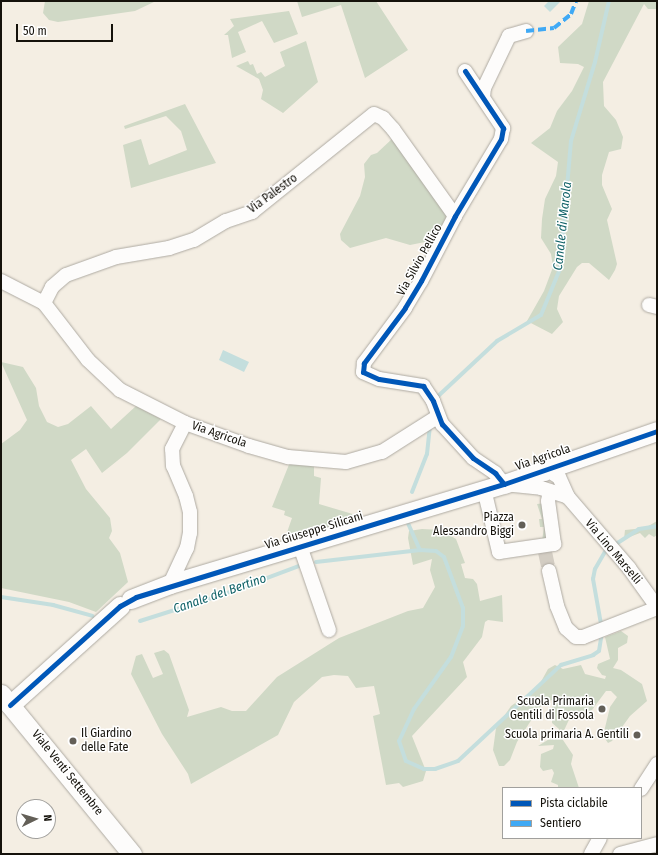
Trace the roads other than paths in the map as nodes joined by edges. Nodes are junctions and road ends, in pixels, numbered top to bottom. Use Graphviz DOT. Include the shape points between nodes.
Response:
graph roads {
  1 [pos="526,31"];
  2 [pos="465,71"];
  3 [pos="483,97"];
  4 [pos="455,216"];
  5 [pos="2,285"];
  6 [pos="44,303"];
  7 [pos="437,417"];
  8 [pos="185,423"];
  9 [pos="657,431"];
  10 [pos="546,469"];
  11 [pos="504,484"];
  12 [pos="484,489"];
  13 [pos="550,491"];
  14 [pos="568,497"];
  15 [pos="300,546"];
  16 [pos="549,571"];
  17 [pos="170,584"];
  18 [pos="657,607"];
  19 [pos="329,630"];
  20 [pos="6,699"];
  21 [pos="657,764"];
  22 [pos="642,787"];
  23 [pos="599,839"];
  24 [pos="657,844"];
  25 [pos="132,854"];
  26 [pos="591,854"];
  27 [pos="620,854"];
  1 -- 3 [label="street" via="509,36 501,48 484,88"];
  2 -- 3 [label="street, Via Silvio Pellico"];
  3 -- 4 [label="street, Via Silvio Pellico" via="503,132"];
  4 -- 6 [label="street, Via Palestro" via="393,129 383,118 374,114 252,212 226,221 194,240 168,248 116,257 66,275 52,287"];
  4 -- 7 [label="street, Via Silvio Pellico" via="405,308 363,367 367,375 379,379 423,386 433,401"];
  5 -- 6 [label="street, Via Agricola"];
  6 -- 8 [label="street, Via Agricola" via="75,345 111,384 135,399"];
  7 -- 8 [label="street, Via Agricola" via="382,452 346,462 288,456 249,446"];
  7 -- 11 [label="street, Via Agricola" via="473,458 494,473"];
  8 -- 17 [label="street" via="172,449 173,466 190,512 190,533 188,548"];
  9 -- 10 [label="street, Via Agricola"];
  10 -- 11 [label="street, Via Agricola"];
  10 -- 13 [label="street" via="544,479"];
  10 -- 14 [label="street, Via Lino Marselli" via="559,477"];
  11 -- 12 [label="street, Via Giuseppe Silicani"];
  11 -- 13 [label="street"];
  12 -- 13 [label="street" via="499,552 544,549 554,544 548,501"];
  12 -- 15 [label="street, Via Giuseppe Silicani"];
  13 -- 14 [label="street"];
  14 -- 18 [label="street, Via Lino Marselli"];
  15 -- 17 [label="street, Via Giuseppe Silicani"];
  15 -- 19 [label="street, Via Giuseppe Silicani"];
  16 -- 18 [label="street" via="556,606 569,632 576,637 597,632"];
  17 -- 20 [label="street, Via Giuseppe Silicani" via="116,610"];
  20 -- 25 [label="street, Viale Venti Settembre"];
  21 -- 22 [label="street"];
  23 -- 26 [label="street"];
  24 -- 27 [label="street"];
}
